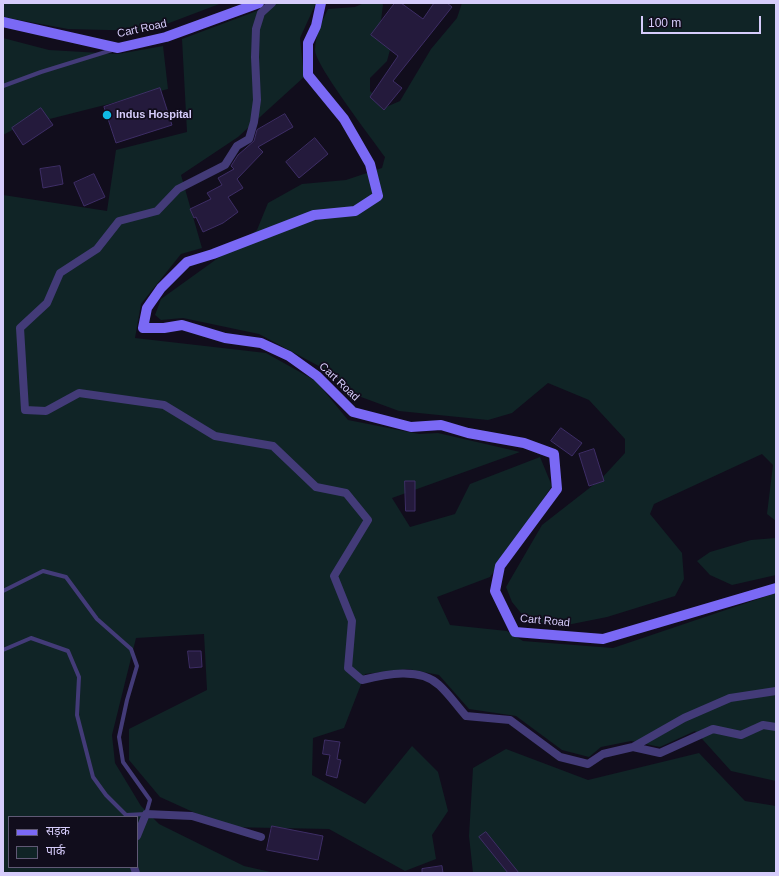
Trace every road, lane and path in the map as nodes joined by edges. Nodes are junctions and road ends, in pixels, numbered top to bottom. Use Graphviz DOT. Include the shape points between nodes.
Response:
graph roads {
  1 [pos="259,3"];
  2 [pos="272,3"];
  3 [pos="321,3"];
  4 [pos="3,22"];
  5 [pos="118,48"];
  6 [pos="3,86"];
  7 [pos="776,588"];
  8 [pos="3,591"];
  9 [pos="3,650"];
  10 [pos="776,691"];
  11 [pos="776,727"];
  12 [pos="633,747"];
  13 [pos="146,814"];
  14 [pos="138,834"];
  15 [pos="261,837"];
  1 -- 5 [label="main road, Cart Road" via="166,37"];
  2 -- 12 [label="street" via="261,13 256,29 254,56 257,100 249,139 237,146 225,165 178,189 157,211 120,221 97,250 60,273 47,304 20,328 25,410 46,411 79,393 164,405 215,436 273,446 316,487 346,493 368,520 334,576 352,621 348,668 362,680 384,674 421,675 439,685 466,716 510,720 560,757 588,764 603,754"];
  3 -- 7 [label="main road, Cart Road" via="316,26 308,43 308,75 344,119 370,164 378,196 355,211 314,215 188,262 161,288 147,308 143,328 182,325 224,338 261,343 289,356 317,376 353,412 411,427 441,425 468,433 524,443 554,454 557,489 500,566 495,591 515,632 603,639"];
  4 -- 5 [label="main road, Cart Road"];
  5 -- 6 [label="lane"];
  8 -- 13 [label="lane" via="43,571 66,577 97,619 131,649 137,666 119,737 123,762 150,800"];
  9 -- 13 [label="lane" via="31,638 68,651 79,677 77,715 93,776 106,796 126,815"];
  10 -- 12 [label="street" via="730,698 684,718"];
  11 -- 12 [label="street" via="763,725 741,735 713,729 660,752"];
  13 -- 14 [label="street"];
  13 -- 15 [label="street" via="192,816"];
}
